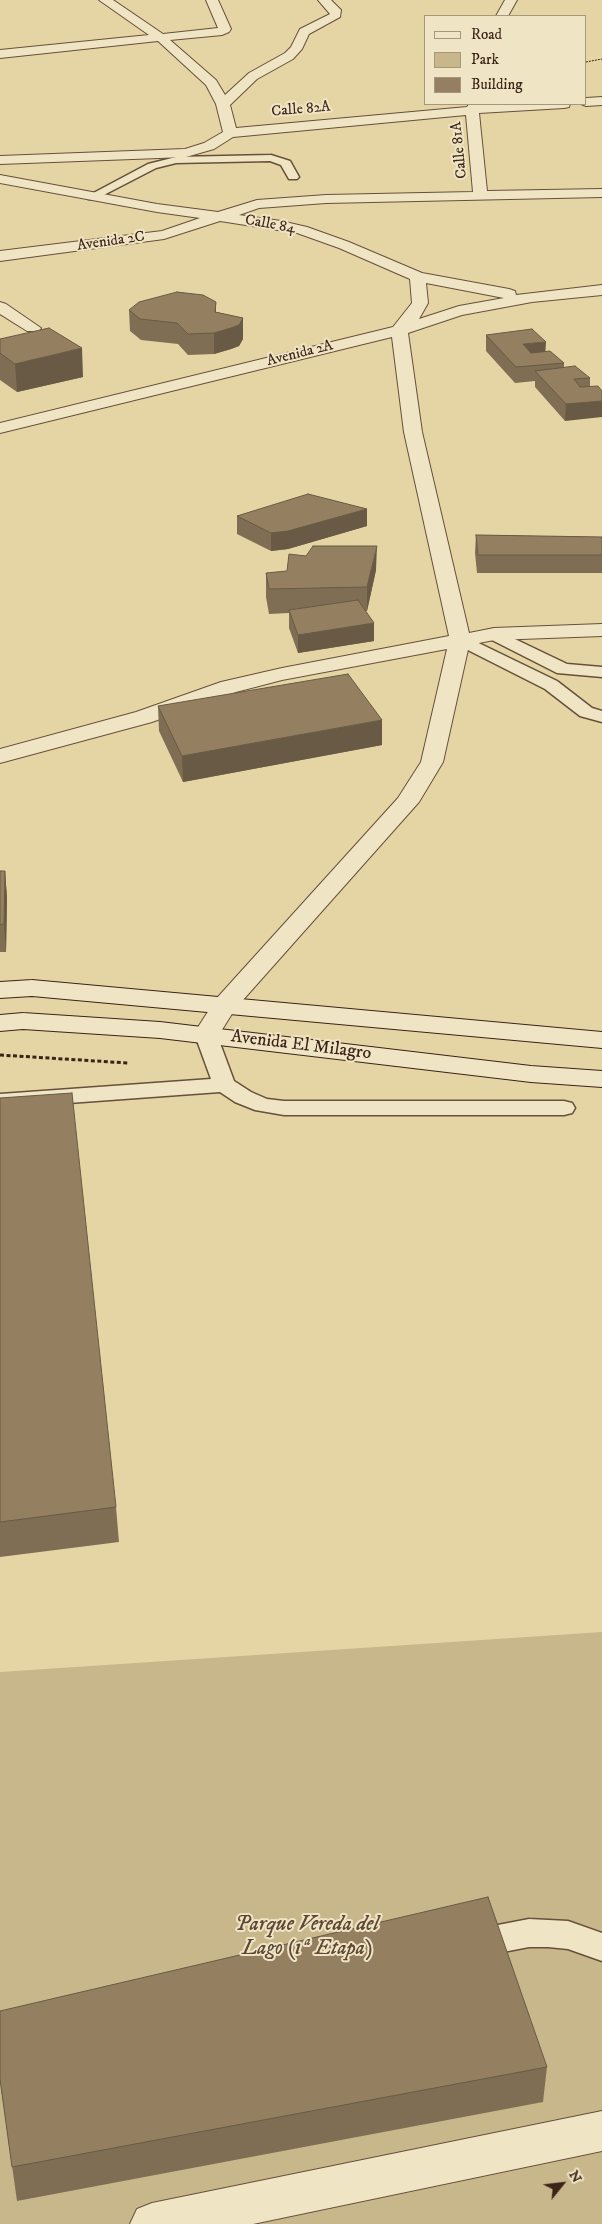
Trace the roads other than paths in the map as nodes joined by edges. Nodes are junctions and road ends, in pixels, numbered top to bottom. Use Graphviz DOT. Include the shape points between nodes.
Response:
graph roads {
  1 [pos="105,0"];
  2 [pos="212,0"];
  3 [pos="324,0"];
  4 [pos="512,0"];
  5 [pos="503,15"];
  6 [pos="160,37"];
  7 [pos="0,54"];
  8 [pos="602,101"];
  9 [pos="587,102"];
  10 [pos="223,104"];
  11 [pos="534,105"];
  12 [pos="473,107"];
  13 [pos="230,133"];
  14 [pos="0,160"];
  15 [pos="293,176"];
  16 [pos="0,179"];
  17 [pos="602,193"];
  18 [pos="480,194"];
  19 [pos="92,197"];
  20 [pos="257,204"];
  21 [pos="156,208"];
  22 [pos="219,216"];
  23 [pos="164,235"];
  24 [pos="0,256"];
  25 [pos="418,278"];
  26 [pos="602,290"];
  27 [pos="532,297"];
  28 [pos="0,307"];
  29 [pos="33,328"];
  30 [pos="399,330"];
  31 [pos="0,428"];
  32 [pos="602,630"];
  33 [pos="494,634"];
  34 [pos="460,639"];
  35 [pos="572,671"];
  36 [pos="602,672"];
  37 [pos="558,689"];
  38 [pos="602,717"];
  39 [pos="0,756"];
  40 [pos="0,990"];
  41 [pos="225,1005"];
  42 [pos="0,1024"];
  43 [pos="206,1035"];
  44 [pos="602,1040"];
  45 [pos="602,1079"];
  46 [pos="224,1085"];
  47 [pos="0,1101"];
  48 [pos="564,1108"];
  49 [pos="602,1947"];
  50 [pos="441,1950"];
  51 [pos="602,2131"];
  52 [pos="152,2224"];
  1 -- 6 [label="street"];
  2 -- 6 [label="street" via="225,29"];
  3 -- 10 [label="street" via="336,15 304,32 289,56 253,76"];
  4 -- 5 [label="street"];
  6 -- 7 [label="street"];
  6 -- 10 [label="street" via="211,83"];
  8 -- 9 [label="street"];
  10 -- 13 [label="street"];
  11 -- 12 [label="street, Calle 82A"];
  12 -- 13 [label="street, Calle 82A"];
  12 -- 18 [label="street, Calle 81A"];
  13 -- 14 [label="street" via="209,146 186,153"];
  15 -- 19 [label="lane" via="286,164 270,158 176,160 152,166"];
  16 -- 19 [label="street, Calle 84"];
  17 -- 18 [label="street"];
  18 -- 20 [label="street"];
  19 -- 21 [label="street, Calle 84"];
  20 -- 21 [label="street"];
  20 -- 22 [label="street, Avenida 2C"];
  21 -- 22 [label="street, Calle 84"];
  21 -- 23 [label="street" via="168,227"];
  22 -- 23 [label="street, Avenida 2C"];
  22 -- 25 [label="street, Calle 84" via="302,230"];
  23 -- 24 [label="street, Avenida 2C"];
  25 -- 27 [label="street, Calle 84"];
  25 -- 30 [label="street" via="420,303"];
  26 -- 27 [label="street, Avenida 2A"];
  27 -- 30 [label="street, Avenida 2A" via="459,311"];
  28 -- 29 [label="street"];
  30 -- 31 [label="street, Avenida 2A"];
  30 -- 34 [label="street" via="413,432"];
  32 -- 33 [label="street"];
  33 -- 34 [label="street"];
  33 -- 35 [label="lane"];
  34 -- 37 [label="lane"];
  34 -- 39 [label="street" via="229,687 144,717"];
  34 -- 41 [label="street" via="432,762 408,802"];
  35 -- 36 [label="lane"];
  35 -- 37 [label="lane"];
  37 -- 38 [label="lane" via="586,712"];
  40 -- 41 [label="street, Avenida El Milagro" via="32,988"];
  41 -- 43 [label="street"];
  41 -- 44 [label="street, Avenida El Milagro"];
  42 -- 43 [label="street, Avenida El Milagro" via="23,1021"];
  43 -- 45 [label="street, Avenida El Milagro" via="532,1074"];
  43 -- 46 [label="lane"];
  46 -- 47 [label="lane"];
  46 -- 48 [label="lane" via="263,1105 284,1108"];
  49 -- 50 [label="lane" via="568,1934 548,1932"];
  51 -- 52 [label="street"];
}
